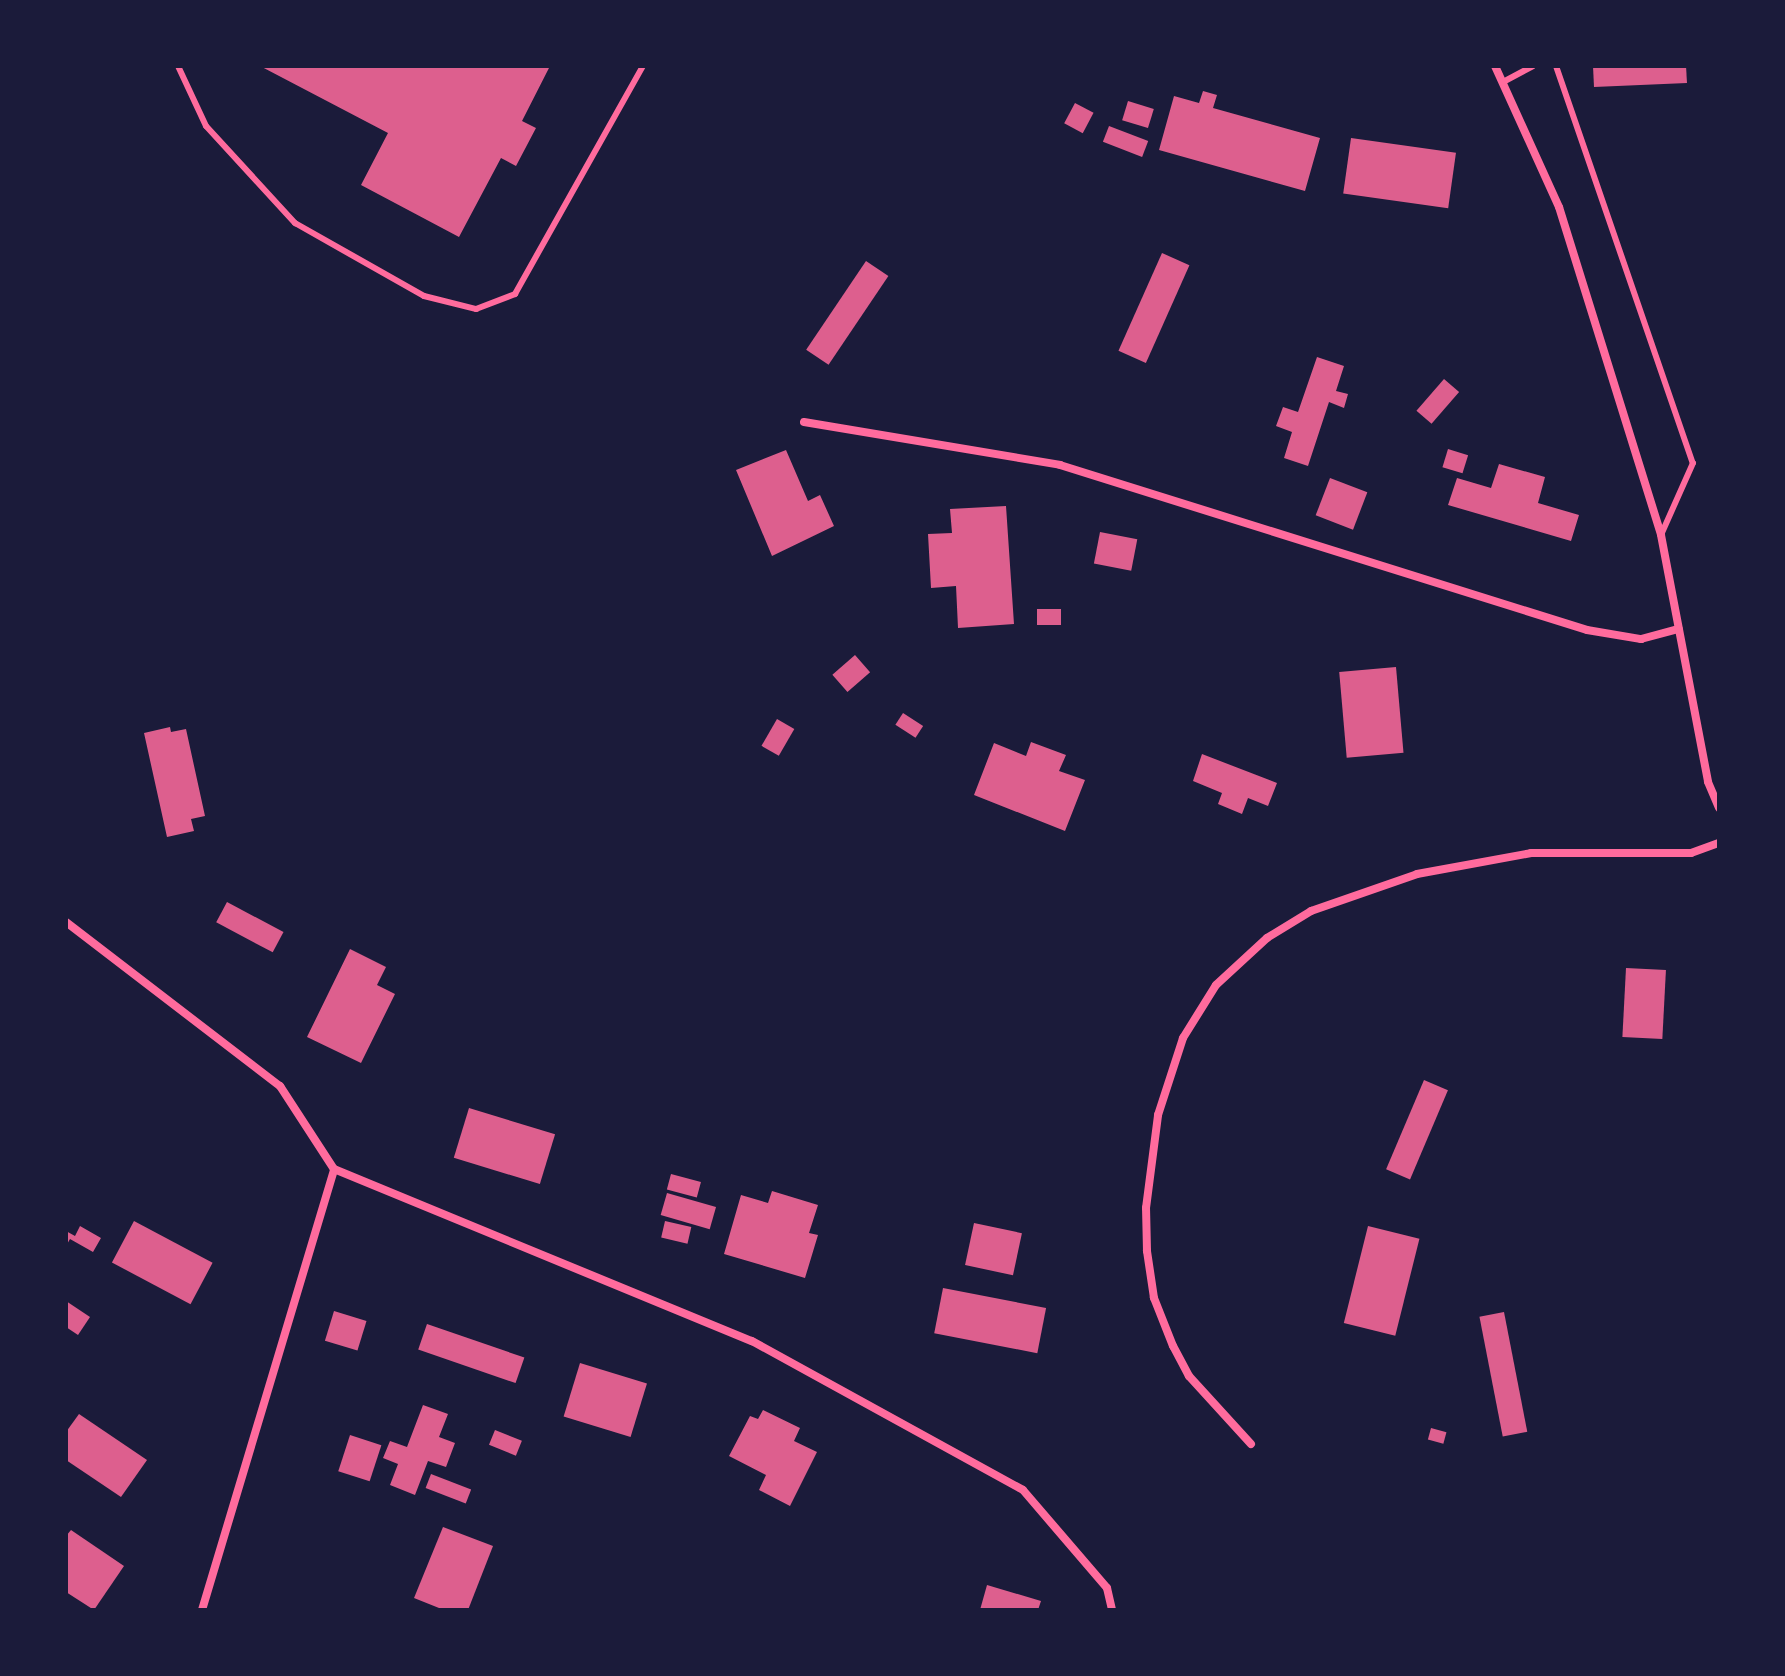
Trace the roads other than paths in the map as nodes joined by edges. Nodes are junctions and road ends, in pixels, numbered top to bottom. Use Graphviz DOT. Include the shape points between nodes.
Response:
graph roads {
  1 [pos="178,66"];
  2 [pos="643,66"];
  3 [pos="1495,66"];
  4 [pos="1533,66"];
  5 [pos="1556,66"];
  6 [pos="1503,82"];
  7 [pos="804,422"];
  8 [pos="1661,535"];
  9 [pos="1679,629"];
  10 [pos="1719,808"];
  11 [pos="1719,843"];
  12 [pos="66,922"];
  13 [pos="334,1169"];
  14 [pos="1251,1444"];
  15 [pos="202,1610"];
  16 [pos="1112,1610"];
  1 -- 2 [label="lane" via="206,126 295,223 411,289 476,309 515,294"];
  3 -- 6 [label="street"];
  4 -- 6 [label="lane"];
  5 -- 8 [label="lane" via="1693,463"];
  6 -- 8 [label="street" via="1559,207"];
  7 -- 9 [label="street" via="1060,465 1587,630 1641,639"];
  8 -- 9 [label="street"];
  9 -- 10 [label="street" via="1708,782"];
  11 -- 14 [label="street" via="1691,853 1531,853 1417,874 1311,911 1267,938 1216,985 1183,1038 1158,1115 1146,1208 1147,1251 1154,1298 1189,1376"];
  12 -- 13 [label="street" via="280,1086"];
  13 -- 15 [label="street"];
  13 -- 16 [label="street" via="752,1341 1023,1490 1107,1588"];
}
